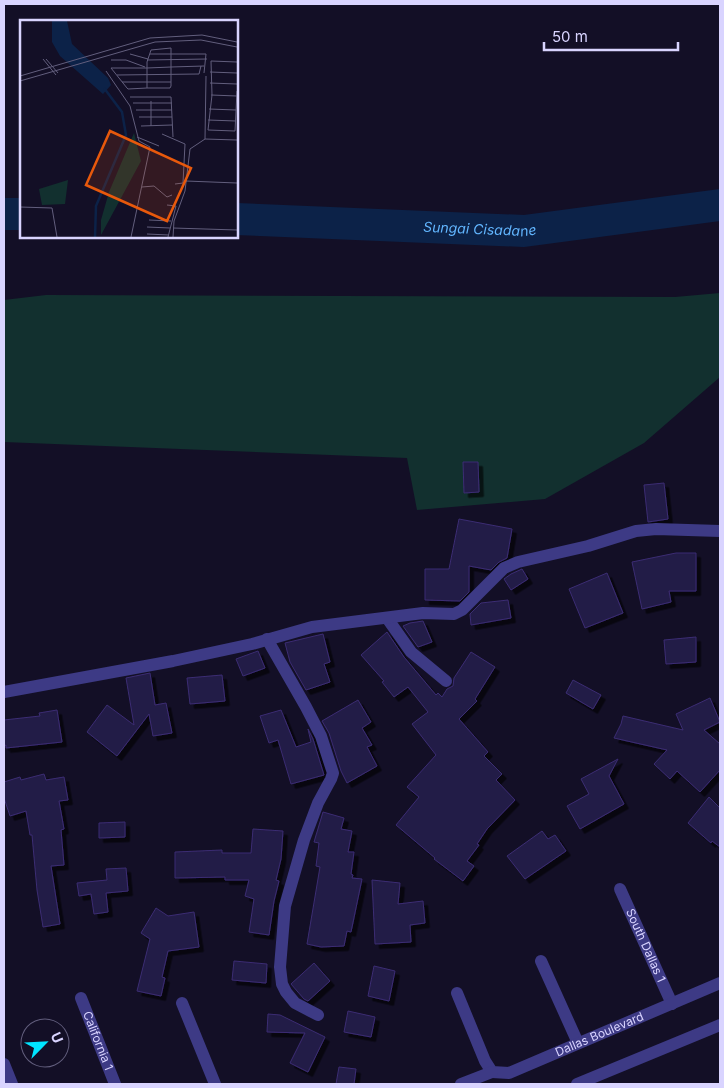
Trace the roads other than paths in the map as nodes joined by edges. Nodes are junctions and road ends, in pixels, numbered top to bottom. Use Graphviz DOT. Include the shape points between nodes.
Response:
graph roads {
  1 [pos="720,531"];
  2 [pos="387,618"];
  3 [pos="267,639"];
  4 [pos="446,681"];
  5 [pos="4,692"];
  6 [pos="620,889"];
  7 [pos="541,961"];
  8 [pos="720,983"];
  9 [pos="457,993"];
  10 [pos="81,998"];
  11 [pos="182,1003"];
  12 [pos="672,1004"];
  13 [pos="318,1014"];
  14 [pos="720,1024"];
  15 [pos="578,1043"];
  16 [pos="4,1064"];
  17 [pos="492,1072"];
  18 [pos="12,1084"];
  19 [pos="115,1084"];
  20 [pos="215,1084"];
  21 [pos="462,1084"];
  22 [pos="578,1084"];
  1 -- 2 [label="street" via="636,531 504,568 457,613"];
  2 -- 3 [label="street" via="312,627"];
  2 -- 4 [label="street" via="412,652"];
  3 -- 5 [label="street" via="173,661"];
  3 -- 13 [label="street" via="317,729 333,773 304,840 285,906 280,967 286,992 295,1003"];
  6 -- 12 [label="street, South Dallas 1"];
  7 -- 15 [label="street"];
  8 -- 12 [label="street, Dallas Boulevard"];
  9 -- 17 [label="street"];
  10 -- 19 [label="street, California 1"];
  11 -- 20 [label="street"];
  12 -- 15 [label="street, Dallas Boulevard"];
  14 -- 22 [label="street"];
  15 -- 17 [label="street, Dallas Boulevard" via="509,1073"];
  16 -- 18 [label="street"];
  17 -- 21 [label="street, Dallas Boulevard"];
}
